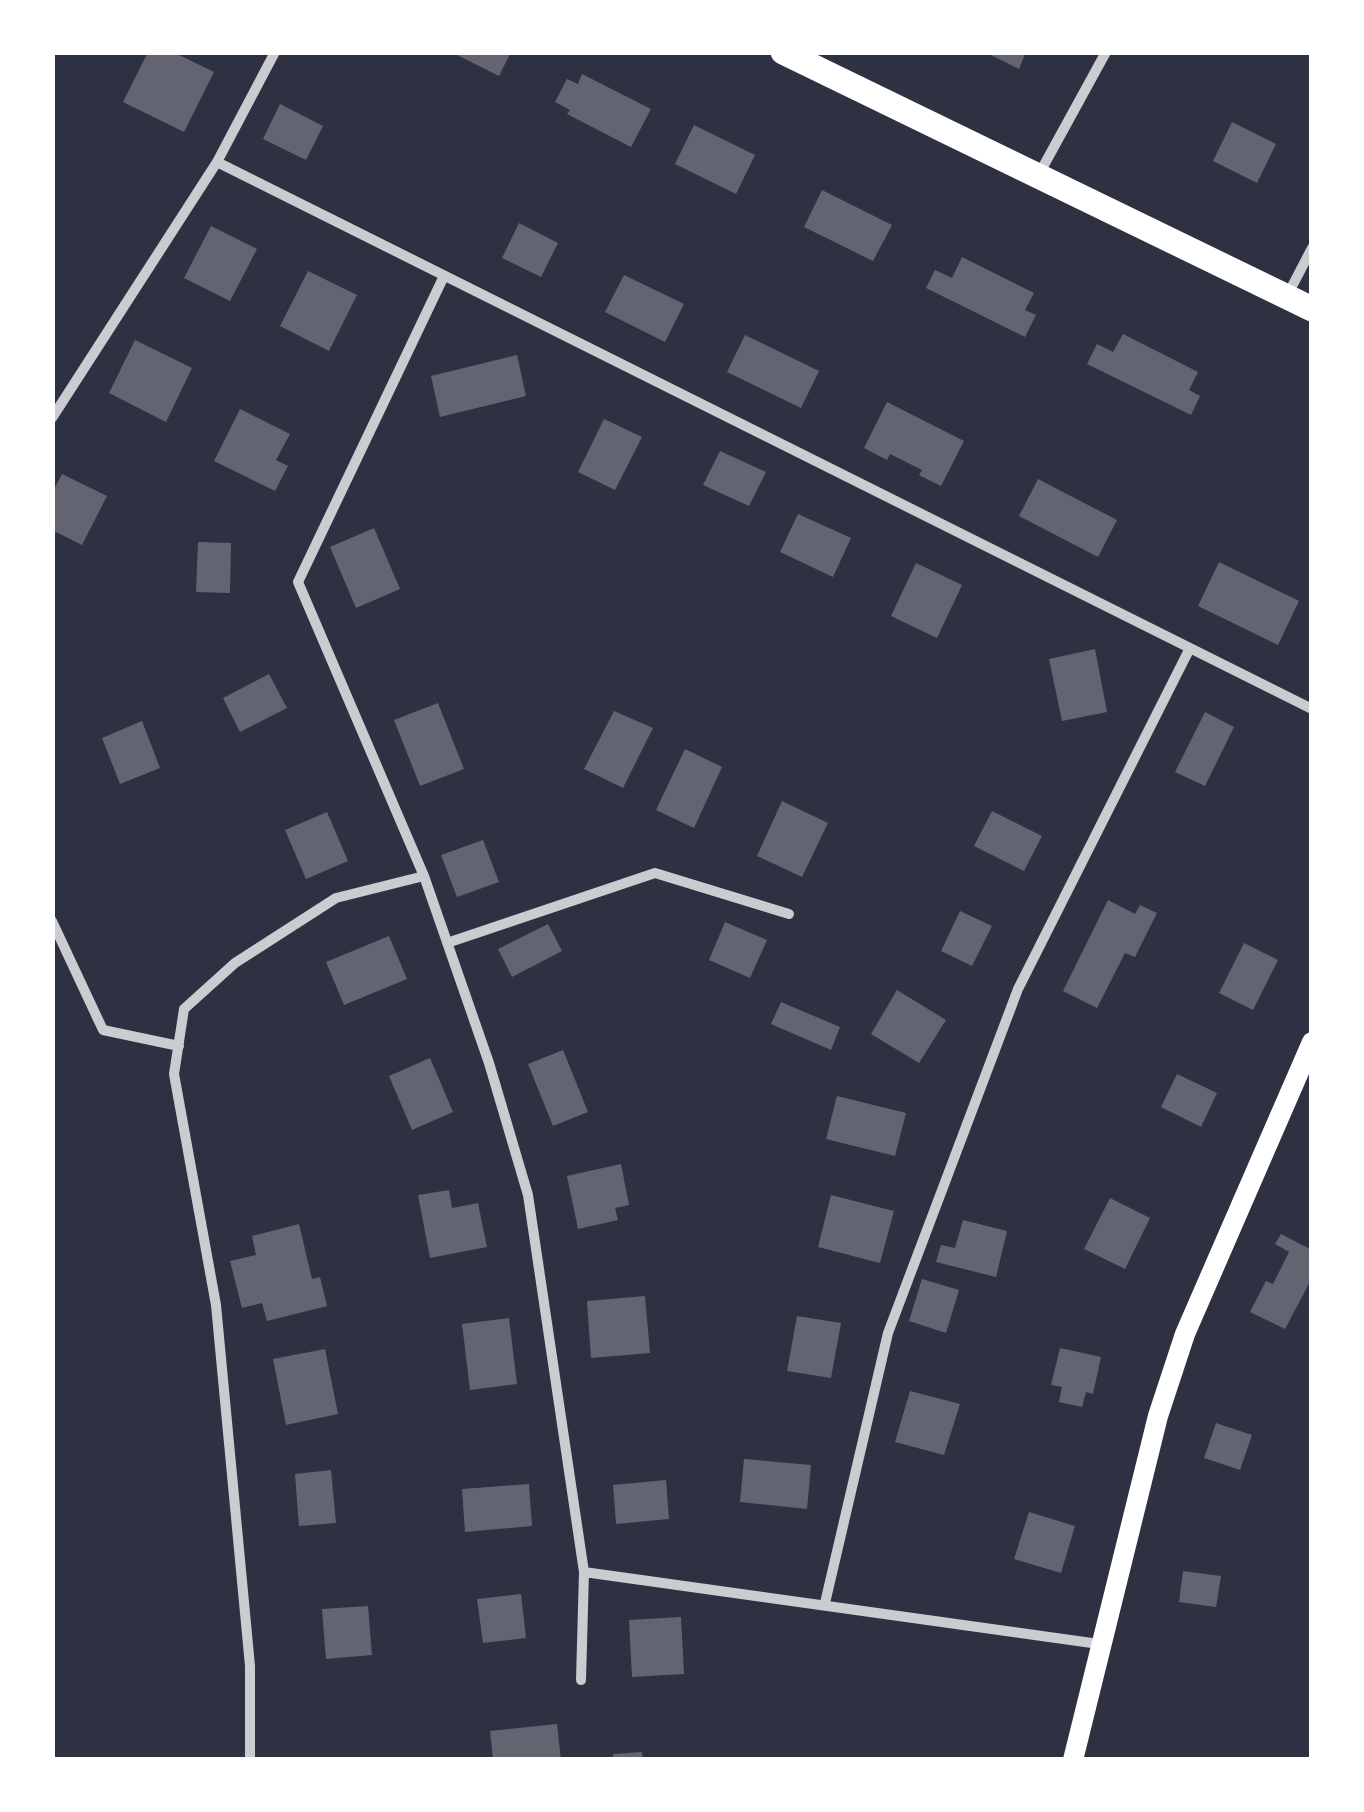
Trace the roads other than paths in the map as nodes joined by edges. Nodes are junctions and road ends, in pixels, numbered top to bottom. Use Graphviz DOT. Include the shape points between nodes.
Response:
graph roads {
  1 [pos="275,52"];
  2 [pos="783,52"];
  3 [pos="1106,52"];
  4 [pos="217,162"];
  5 [pos="1038,176"];
  6 [pos="1312,248"];
  7 [pos="444,276"];
  8 [pos="1287,296"];
  9 [pos="1312,309"];
  10 [pos="52,418"];
  11 [pos="1190,648"];
  12 [pos="1312,708"];
  13 [pos="424,876"];
  14 [pos="789,914"];
  15 [pos="52,921"];
  16 [pos="447,943"];
  17 [pos="1312,1042"];
  18 [pos="178,1046"];
  19 [pos="584,1572"];
  20 [pos="825,1603"];
  21 [pos="1099,1644"];
  22 [pos="582,1680"];
  23 [pos="250,1760"];
  24 [pos="1073,1760"];
  1 -- 4 [label="street"];
  2 -- 5 [label="main road"];
  3 -- 5 [label="street"];
  4 -- 7 [label="street"];
  4 -- 10 [label="street"];
  5 -- 8 [label="main road"];
  6 -- 8 [label="street"];
  7 -- 11 [label="street"];
  7 -- 13 [label="street" via="298,582"];
  8 -- 9 [label="main road"];
  11 -- 12 [label="street"];
  11 -- 20 [label="street" via="1012,1007 888,1332"];
  13 -- 16 [label="street"];
  13 -- 18 [label="street" via="336,898 236,963 184,1009"];
  14 -- 16 [label="street" via="655,873"];
  15 -- 18 [label="street" via="104,1030"];
  16 -- 19 [label="street" via="528,1196"];
  17 -- 21 [label="main road" via="1185,1334"];
  18 -- 23 [label="street" via="174,1074 216,1305 250,1666"];
  19 -- 20 [label="street"];
  19 -- 22 [label="street"];
  20 -- 21 [label="street"];
  21 -- 24 [label="main road"];
}
